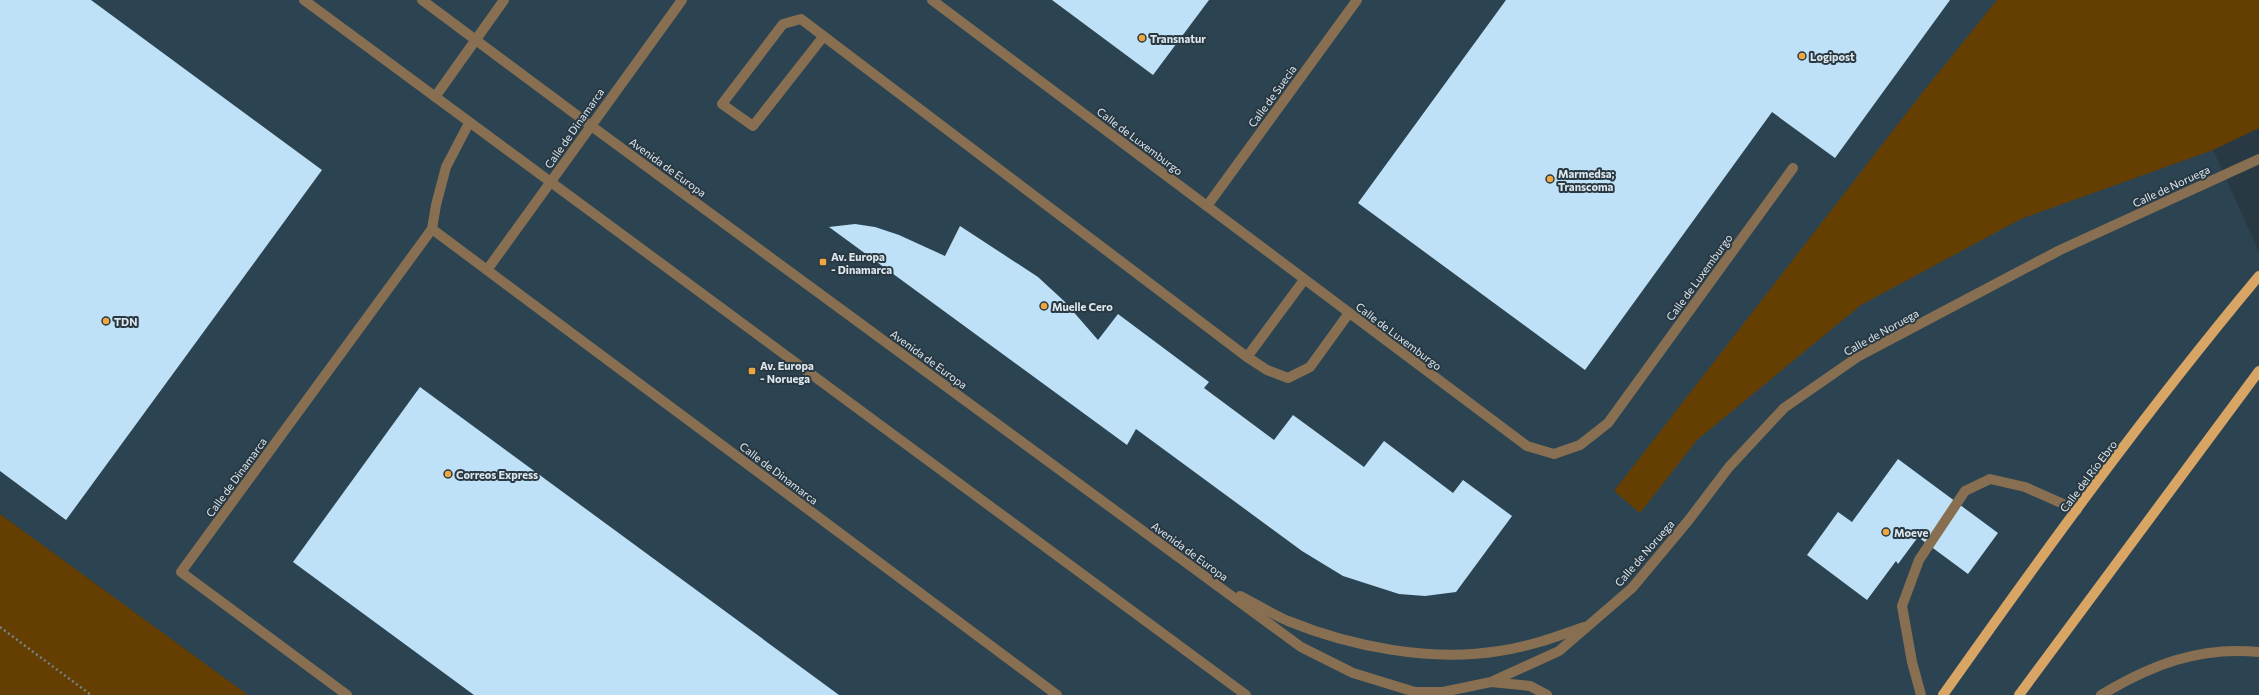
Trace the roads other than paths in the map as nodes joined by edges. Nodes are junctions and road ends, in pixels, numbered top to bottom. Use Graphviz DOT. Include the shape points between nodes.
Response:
graph roads {
  1 [pos="304,0"];
  2 [pos="422,0"];
  3 [pos="504,0"];
  4 [pos="682,0"];
  5 [pos="932,0"];
  6 [pos="1356,0"];
  7 [pos="823,37"];
  8 [pos="476,39"];
  9 [pos="435,97"];
  10 [pos="469,123"];
  11 [pos="590,125"];
  12 [pos="2259,159"];
  13 [pos="1793,168"];
  14 [pos="551,182"];
  15 [pos="1207,206"];
  16 [pos="432,229"];
  17 [pos="486,270"];
  18 [pos="2259,276"];
  19 [pos="1304,280"];
  20 [pos="1349,313"];
  21 [pos="1247,357"];
  22 [pos="2259,371"];
  23 [pos="2078,510"];
  24 [pos="1208,579"];
  25 [pos="1589,625"];
  26 [pos="2259,652"];
  27 [pos="1492,682"];
  28 [pos="1442,694"];
  29 [pos="347,695"];
  30 [pos="1057,695"];
  31 [pos="1246,695"];
  32 [pos="1546,695"];
  33 [pos="1921,695"];
  34 [pos="1943,695"];
  35 [pos="2019,695"];
  36 [pos="2100,695"];
  1 -- 9 [label="street"];
  2 -- 8 [label="street, Avenida de Europa"];
  3 -- 8 [label="street"];
  4 -- 11 [label="street, Calle de Dinamarca"];
  5 -- 15 [label="street, Calle de Luxemburgo"];
  6 -- 15 [label="street, Calle de Suecia"];
  7 -- 7 [label="street" via="801,19 783,24 722,104 753,126"];
  7 -- 21 [label="street"];
  8 -- 9 [label="street"];
  8 -- 11 [label="street, Avenida de Europa"];
  9 -- 10 [label="street"];
  10 -- 14 [label="street"];
  10 -- 16 [label="street, Calle de Dinamarca" via="446,167"];
  11 -- 14 [label="street, Calle de Dinamarca"];
  11 -- 24 [label="street, Avenida de Europa"];
  12 -- 25 [label="street, Calle de Noruega" via="2060,250 1859,356 1784,408 1729,467 1632,588"];
  13 -- 20 [label="street, Calle de Luxemburgo" via="1608,423 1580,446 1554,454 1527,446"];
  14 -- 17 [label="street, Calle de Dinamarca"];
  14 -- 31 [label="street"];
  15 -- 19 [label="street, Calle de Luxemburgo"];
  16 -- 17 [label="street, Calle de Dinamarca"];
  16 -- 29 [label="street, Calle de Dinamarca" via="181,572"];
  17 -- 30 [label="street, Calle de Dinamarca"];
  18 -- 23 [label="main road, Calle del Río Ebro"];
  19 -- 20 [label="street, Calle de Luxemburgo"];
  19 -- 21 [label="street"];
  20 -- 21 [label="street" via="1310,367 1288,378 1267,370"];
  22 -- 35 [label="main road"];
  23 -- 33 [label="street" via="2024,487 1990,479 1965,490 1919,560 1902,606"];
  23 -- 34 [label="main road, Calle del Río Ebro"];
  24 -- 25 [label="street, Calle de Noruega" via="1288,621 1348,642 1432,655 1498,652 1546,641"];
  24 -- 28 [label="street, Avenida de Europa" via="1301,647 1353,674 1415,692"];
  25 -- 27 [label="street, Calle de Noruega" via="1559,651"];
  26 -- 36 [label="street" via="2239,650 2191,656 2159,664"];
  27 -- 28 [label="street, Avenida de Europa"];
  27 -- 32 [label="street" via="1530,686"];
}
